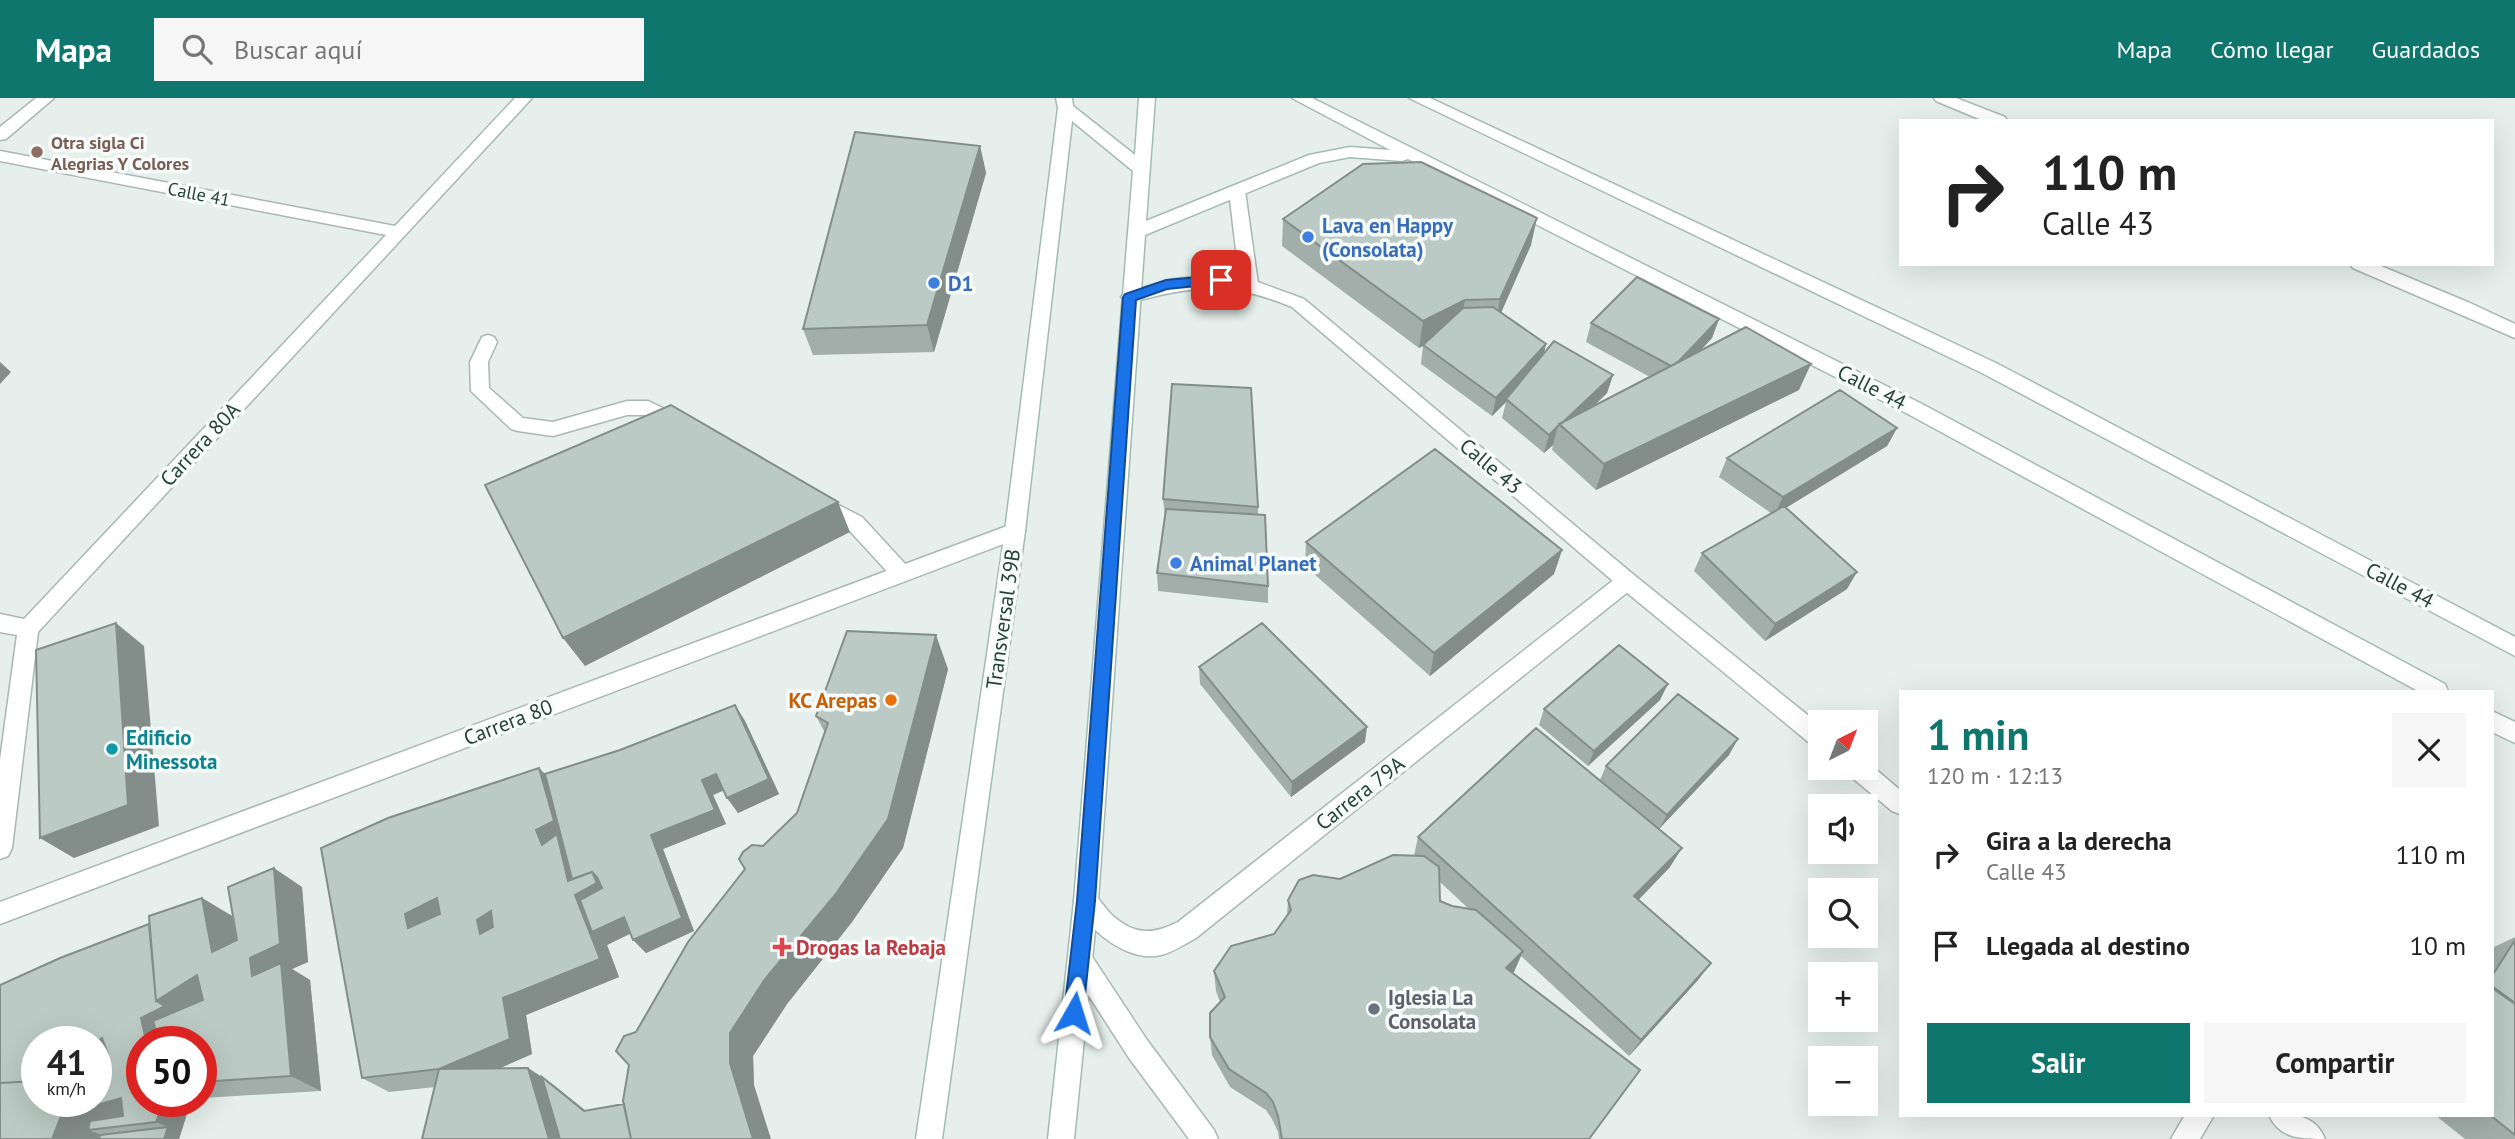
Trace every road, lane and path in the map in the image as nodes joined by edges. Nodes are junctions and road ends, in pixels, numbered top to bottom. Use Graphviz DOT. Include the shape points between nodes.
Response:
graph roads {
  1 [pos="46,98"];
  2 [pos="524,98"];
  3 [pos="1147,98"];
  4 [pos="1300,98"];
  5 [pos="1418,98"];
  6 [pos="1942,98"];
  7 [pos="1064,102"];
  8 [pos="1994,119"];
  9 [pos="0,135"];
  10 [pos="0,156"];
  11 [pos="1422,160"];
  12 [pos="1141,169"];
  13 [pos="1237,191"];
  14 [pos="398,232"];
  15 [pos="1136,232"];
  16 [pos="2364,266"];
  17 [pos="1249,284"];
  18 [pos="1130,297"];
  19 [pos="2515,332"];
  20 [pos="488,342"];
  21 [pos="703,438"];
  22 [pos="797,490"];
  23 [pos="1015,531"];
  24 [pos="901,573"];
  25 [pos="1627,581"];
  26 [pos="0,623"];
  27 [pos="27,629"];
  28 [pos="2515,647"];
  29 [pos="2435,690"];
  30 [pos="2494,722"];
  31 [pos="1808,728"];
  32 [pos="2515,733"];
  33 [pos="1871,780"];
  34 [pos="1899,803"];
  35 [pos="0,848"];
  36 [pos="1086,901"];
  37 [pos="0,913"];
  38 [pos="1080,960"];
  39 [pos="2200,1117"];
  40 [pos="2284,1117"];
  41 [pos="929,1139"];
  42 [pos="1061,1139"];
  43 [pos="1205,1139"];
  44 [pos="2184,1139"];
  45 [pos="2312,1139"];
  1 -- 9 [label="main road"];
  2 -- 14 [label="main road, Carrera 80A"];
  3 -- 12 [label="main road"];
  4 -- 11 [label="main road, Calle 44"];
  5 -- 28 [label="main road, Calle 44" via="1989,368"];
  6 -- 8 [label="main road"];
  7 -- 12 [label="main road"];
  7 -- 23 [label="main road, Transversal 39B"];
  10 -- 14 [label="main road, Calle 41"];
  11 -- 13 [label="main road" via="1368,152 1332,155"];
  11 -- 29 [label="main road, Calle 44" via="1915,409"];
  12 -- 15 [label="main road"];
  13 -- 15 [label="main road"];
  13 -- 17 [label="main road"];
  14 -- 27 [label="main road, Carrera 80A"];
  15 -- 18 [label="main road"];
  16 -- 19 [label="main road"];
  17 -- 18 [label="main road, Calle 43" via="1194,281"];
  17 -- 25 [label="main road, Calle 43" via="1298,303"];
  18 -- 36 [label="main road"];
  20 -- 21 [label="main road" via="479,362 480,391 518,424 553,429 627,408 648,408"];
  22 -- 24 [label="main road" via="855,523"];
  23 -- 24 [label="main road, Carrera 80"];
  23 -- 41 [label="main road, Transversal 39B"];
  24 -- 37 [label="main road, Carrera 80"];
  25 -- 31 [label="main road, Calle 43"];
  25 -- 36 [label="main road, Carrera 79A" via="1187,930 1159,944 1129,940 1105,924"];
  26 -- 27 [label="main road"];
  27 -- 35 [label="main road"];
  30 -- 32 [label="main road"];
  33 -- 34 [label="main road"];
  36 -- 38 [label="main road"];
  38 -- 42 [label="main road"];
  38 -- 43 [label="main road"];
  39 -- 44 [label="main road"];
  40 -- 45 [label="main road"];
}
